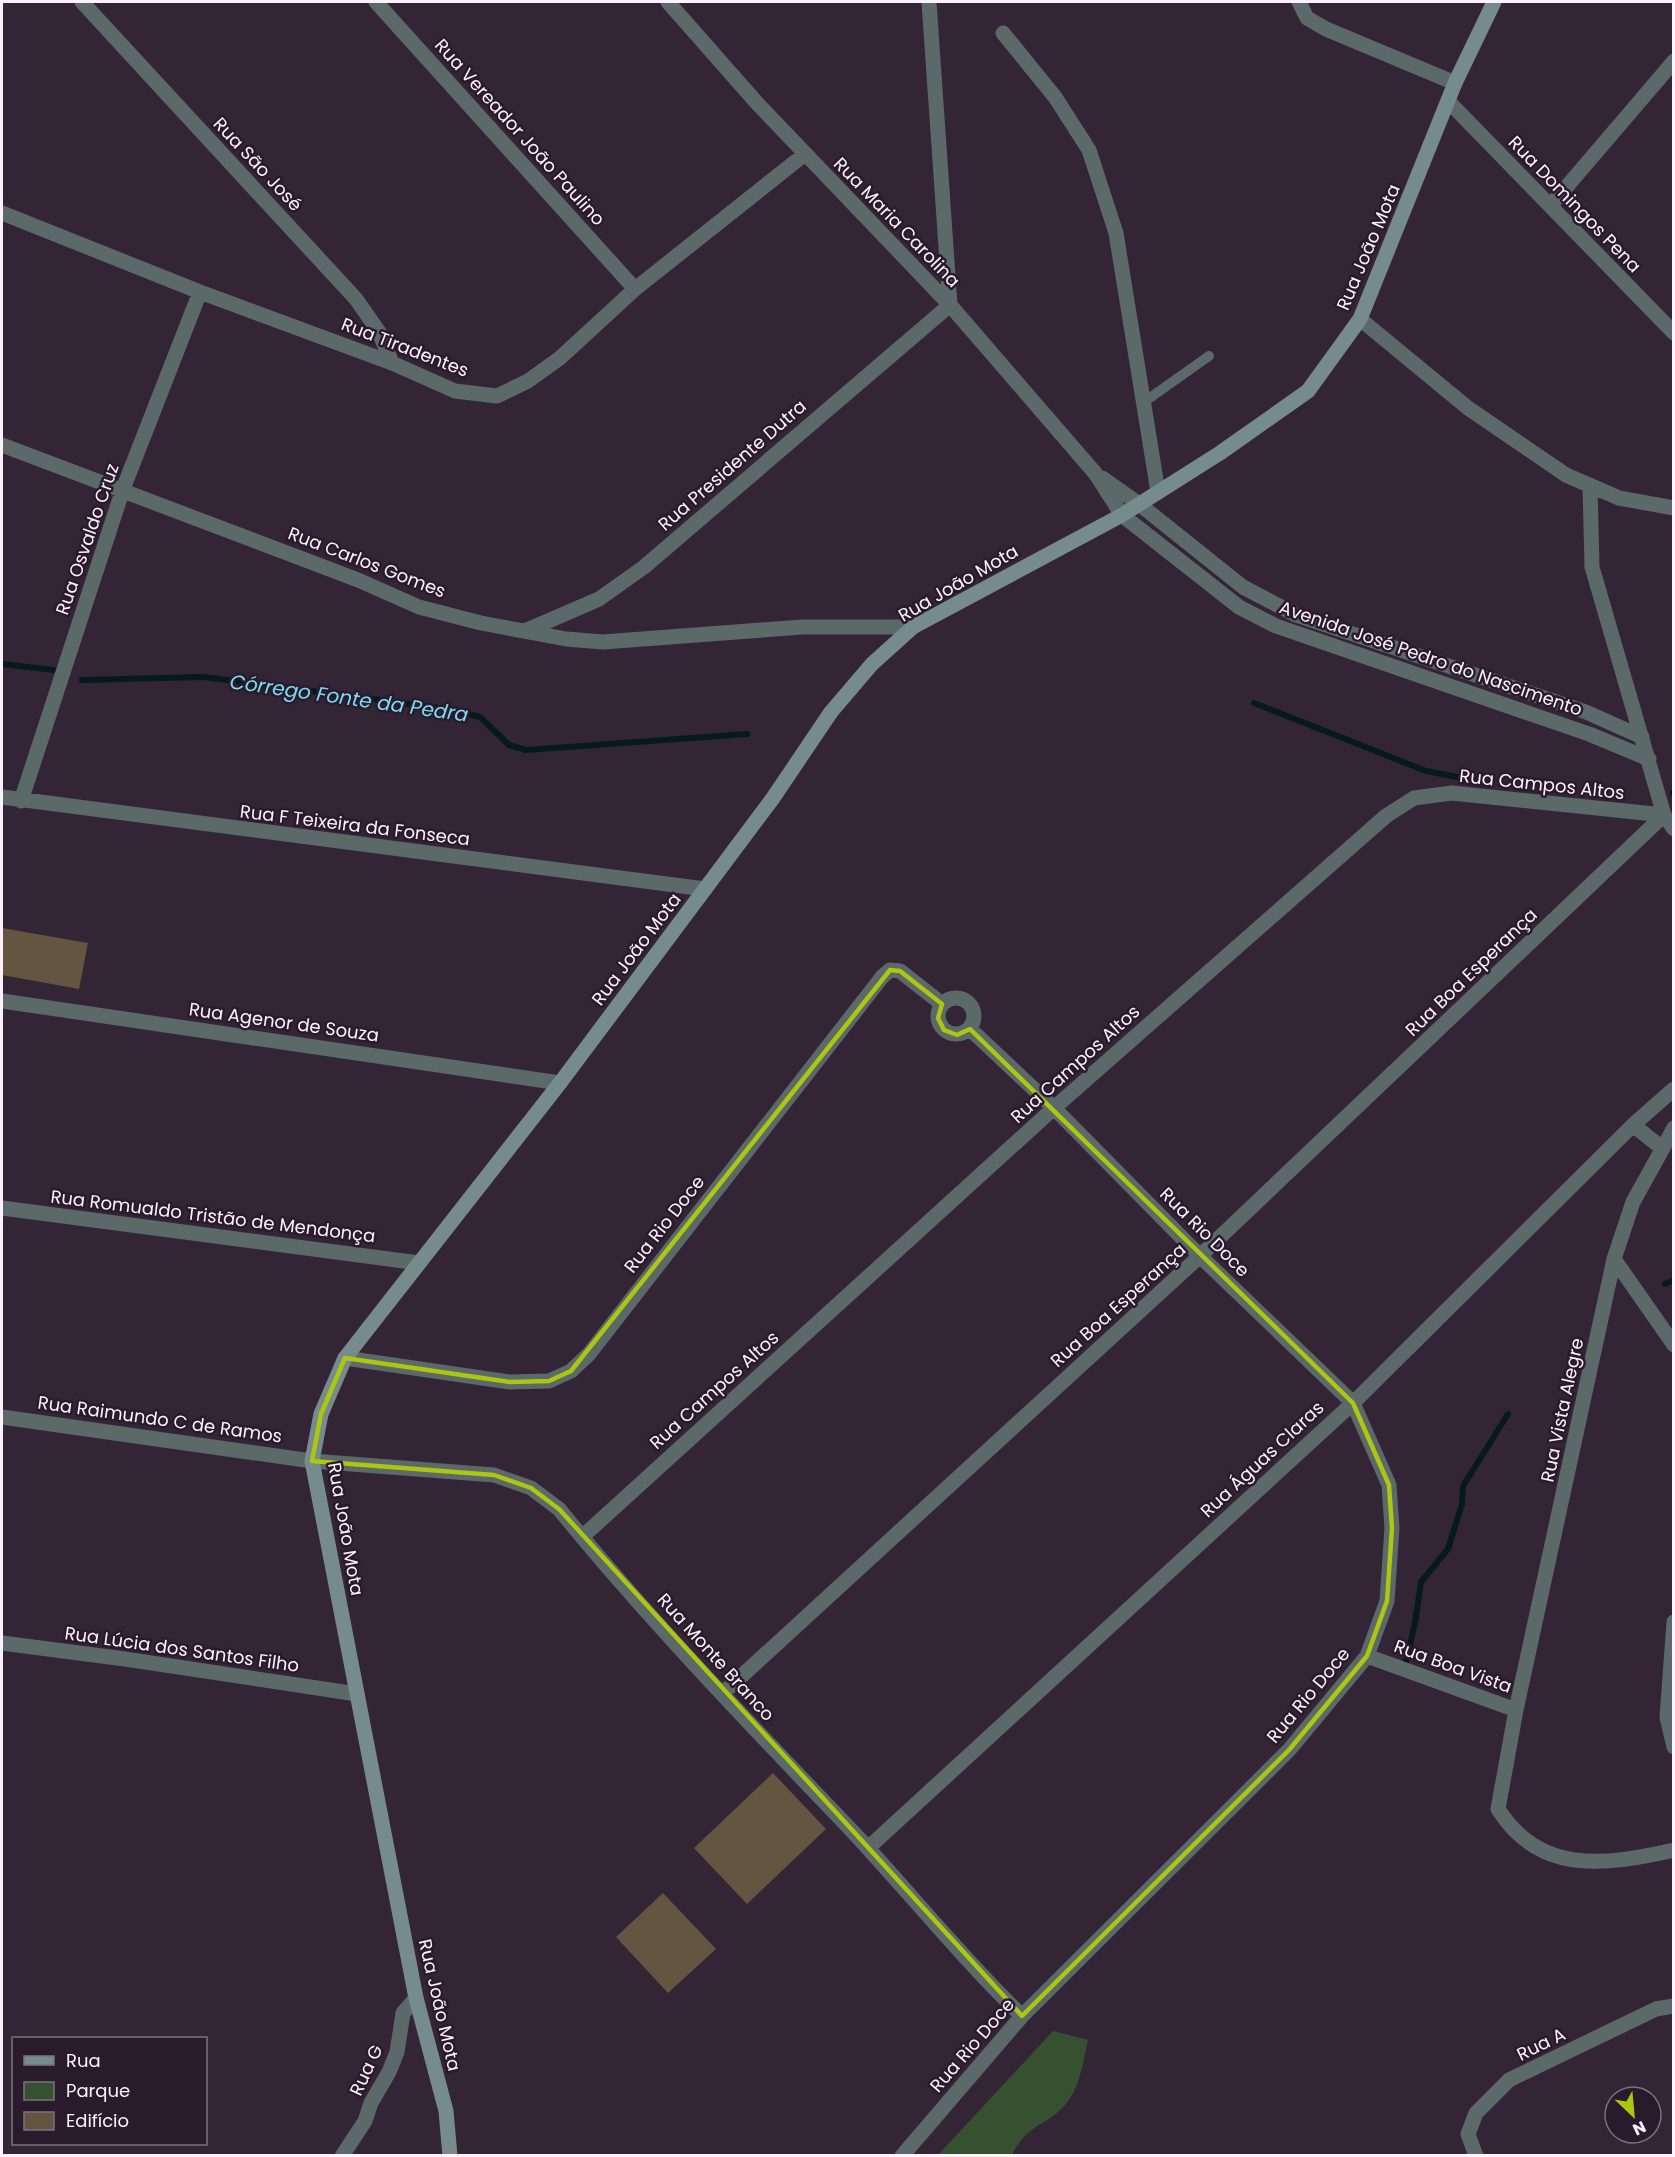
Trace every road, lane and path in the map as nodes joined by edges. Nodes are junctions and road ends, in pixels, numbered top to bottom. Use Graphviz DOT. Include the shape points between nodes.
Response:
graph roads {
  1 [pos="82,2"];
  2 [pos="376,2"];
  3 [pos="668,2"];
  4 [pos="929,2"];
  5 [pos="1299,2"];
  6 [pos="1494,2"];
  7 [pos="1004,33"];
  8 [pos="1674,61"];
  9 [pos="1455,83"];
  10 [pos="1448,101"];
  11 [pos="805,154"];
  12 [pos="1551,205"];
  13 [pos="2,213"];
  14 [pos="635,289"];
  15 [pos="200,292"];
  16 [pos="950,305"];
  17 [pos="1360,319"];
  18 [pos="1674,333"];
  19 [pos="1209,356"];
  20 [pos="392,363"];
  21 [pos="1143,402"];
  22 [pos="2,445"];
  23 [pos="1095,473"];
  24 [pos="1590,485"];
  25 [pos="123,489"];
  26 [pos="1158,492"];
  27 [pos="1139,504"];
  28 [pos="1674,508"];
  29 [pos="1122,515"];
  30 [pos="913,627"];
  31 [pos="525,631"];
  32 [pos="1642,737"];
  33 [pos="1649,759"];
  34 [pos="2,797"];
  35 [pos="21,801"];
  36 [pos="1664,815"];
  37 [pos="1674,830"];
  38 [pos="705,889"];
  39 [pos="2,1001"];
  40 [pos="942,1004"];
  41 [pos="970,1029"];
  42 [pos="560,1083"];
  43 [pos="1674,1089"];
  44 [pos="1054,1108"];
  45 [pos="1634,1125"];
  46 [pos="1674,1128"];
  47 [pos="1662,1148"];
  48 [pos="2,1208"];
  49 [pos="1200,1256"];
  50 [pos="1614,1259"];
  51 [pos="419,1263"];
  52 [pos="1674,1345"];
  53 [pos="345,1359"];
  54 [pos="1353,1403"];
  55 [pos="2,1417"];
  56 [pos="312,1461"];
  57 [pos="582,1537"];
  58 [pos="1674,1622"];
  59 [pos="2,1643"];
  60 [pos="1367,1656"];
  61 [pos="357,1694"];
  62 [pos="722,1694"];
  63 [pos="1516,1710"];
  64 [pos="1674,1747"];
  65 [pos="867,1848"];
  66 [pos="1674,1850"];
  67 [pos="416,1998"];
  68 [pos="1674,2006"];
  69 [pos="1022,2016"];
  70 [pos="342,2156"];
  71 [pos="450,2156"];
  72 [pos="902,2156"];
  73 [pos="1476,2156"];
  1 -- 20 [label="street, Rua São José" via="356,299 379,332"];
  2 -- 14 [label="street, Rua Vereador João Paulino"];
  3 -- 11 [label="street, Rua Maria Carolina"];
  4 -- 16 [label="street"];
  5 -- 9 [label="street" via="1307,18 1326,29"];
  6 -- 9 [label="main road, Rua João Mota"];
  7 -- 21 [label="street" via="1055,97 1089,150 1116,233"];
  8 -- 12 [label="street"];
  9 -- 10 [label="main road, Rua João Mota"];
  10 -- 12 [label="street, Rua Domingos Pena"];
  10 -- 17 [label="main road, Rua João Mota"];
  11 -- 14 [label="street, Rua Tiradentes"];
  11 -- 16 [label="street, Rua Maria Carolina"];
  12 -- 18 [label="street, Rua Domingos Pena" via="1612,273"];
  13 -- 15 [label="street, Rua Tiradentes"];
  14 -- 20 [label="street, Rua Tiradentes" via="560,358 498,396 455,391"];
  15 -- 20 [label="street, Rua Tiradentes"];
  15 -- 25 [label="street, Rua Osvaldo Cruz"];
  16 -- 23 [label="street, Rua Maria Carolina"];
  16 -- 31 [label="street, Rua Presidente Dutra" via="644,567 599,598"];
  17 -- 24 [label="street" via="1468,408 1566,475"];
  17 -- 26 [label="main road, Rua João Mota" via="1308,391"];
  19 -- 21 [label="lane"];
  21 -- 26 [label="street"];
  22 -- 25 [label="street, Rua Carlos Gomes"];
  23 -- 27 [label="street, Rua Maria Carolina"];
  23 -- 29 [label="street, Rua Maria Carolina"];
  24 -- 28 [label="street" via="1619,498"];
  24 -- 32 [label="street" via="1592,567"];
  25 -- 31 [label="street, Rua Carlos Gomes" via="419,607"];
  25 -- 35 [label="street, Rua Osvaldo Cruz"];
  26 -- 27 [label="main road, Rua João Mota"];
  27 -- 29 [label="main road, Rua João Mota"];
  27 -- 32 [label="street, Avenida José Pedro do Nascimento" via="1243,587 1296,615 1586,712"];
  29 -- 30 [label="main road, Rua João Mota"];
  29 -- 33 [label="street, Avenida José Pedro do Nascimento" via="1239,606 1276,626 1589,734"];
  30 -- 31 [label="street, Rua Carlos Gomes" via="802,627 603,642"];
  30 -- 38 [label="main road, Rua João Mota" via="850,688"];
  32 -- 33 [label="street"];
  33 -- 36 [label="street"];
  34 -- 35 [label="street, Rua F Teixeira da Fonseca"];
  35 -- 38 [label="street, Rua F Teixeira da Fonseca"];
  36 -- 37 [label="street"];
  36 -- 44 [label="street, Rua Campos Altos" via="1452,794 1413,798 1386,816"];
  36 -- 49 [label="street, Rua Boa Esperança"];
  38 -- 42 [label="main road, Rua João Mota"];
  39 -- 42 [label="street, Rua Agenor de Souza"];
  40 -- 41 [label="street" via="938,1018 944,1030 957,1035"];
  40 -- 41 [label="street" via="955,998 969,1002 975,1015"];
  40 -- 53 [label="street, Rua Rio Doce" via="900,971 890,970 882,977 589,1354 571,1371 549,1381 510,1382"];
  41 -- 44 [label="street, Rua Rio Doce"];
  42 -- 51 [label="main road, Rua João Mota"];
  43 -- 45 [label="street, Rua Águas Claras"];
  44 -- 49 [label="street, Rua Rio Doce"];
  44 -- 57 [label="street, Rua Campos Altos"];
  45 -- 47 [label="street"];
  45 -- 54 [label="street, Rua Águas Claras"];
  46 -- 47 [label="street, Rua Vista Alegre"];
  47 -- 50 [label="street, Rua Vista Alegre" via="1633,1202"];
  48 -- 51 [label="street, Rua Romualdo Tristão de Mendonça"];
  49 -- 54 [label="street, Rua Rio Doce"];
  49 -- 62 [label="street, Rua Boa Esperança"];
  50 -- 52 [label="street"];
  50 -- 63 [label="street, Rua Vista Alegre"];
  51 -- 53 [label="main road, Rua João Mota"];
  53 -- 56 [label="main road, Rua João Mota" via="321,1414"];
  54 -- 60 [label="street, Rua Rio Doce" via="1389,1485 1392,1528 1387,1601"];
  54 -- 65 [label="street, Rua Águas Claras"];
  55 -- 56 [label="street, Rua Raimundo C de Ramos"];
  56 -- 57 [label="street, Rua Monte Branco" via="494,1475 531,1488 559,1509"];
  56 -- 61 [label="main road, Rua João Mota"];
  57 -- 62 [label="street, Rua Monte Branco"];
  58 -- 64 [label="street" via="1667,1717"];
  59 -- 61 [label="street, Rua Lúcia dos Santos Filho"];
  60 -- 63 [label="street, Rua Boa Vista"];
  60 -- 69 [label="street, Rua Rio Doce" via="1289,1750"];
  61 -- 67 [label="main road, Rua João Mota"];
  62 -- 65 [label="street, Rua Monte Branco"];
  63 -- 66 [label="street, Rua Boa Vista" via="1498,1809 1510,1829 1550,1854 1583,1862 1621,1862"];
  65 -- 69 [label="street, Rua Monte Branco" via="978,1974"];
  67 -- 70 [label="street, Rua G" via="403,2013 397,2052 389,2072"];
  67 -- 71 [label="main road, Rua João Mota" via="446,2111"];
  68 -- 73 [label="street, Rua A" via="1656,2009 1509,2080 1476,2113 1468,2134"];
  69 -- 72 [label="street, Rua Rio Doce"];
}
